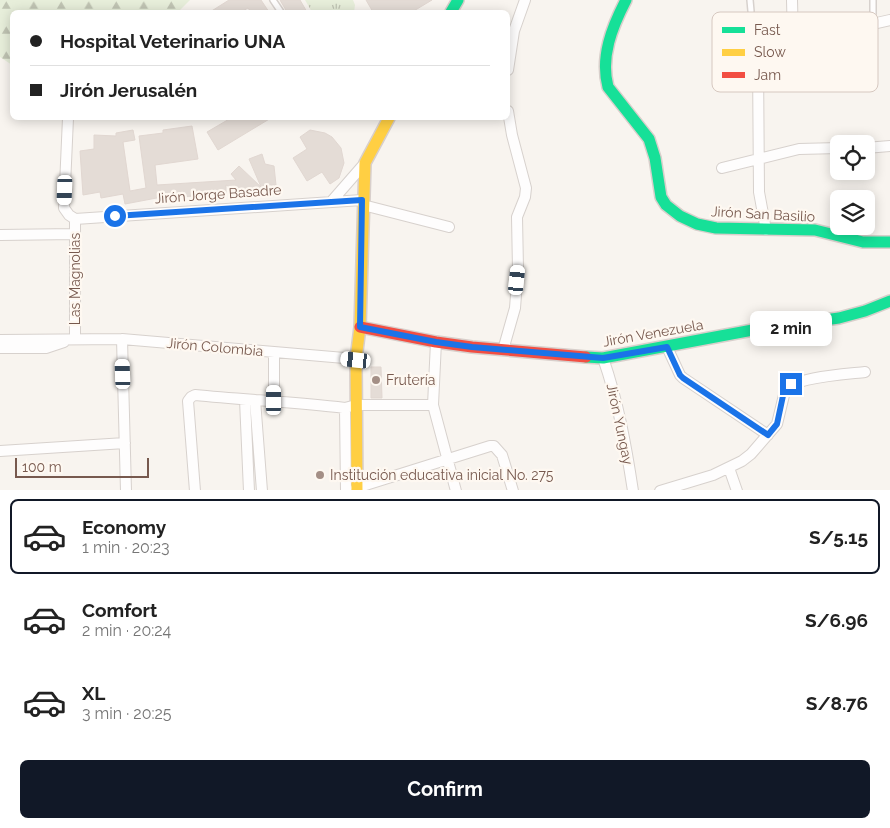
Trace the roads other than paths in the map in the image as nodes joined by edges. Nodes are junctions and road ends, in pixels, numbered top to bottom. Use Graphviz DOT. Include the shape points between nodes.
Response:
graph roads {
  1 [pos="526,0"];
  2 [pos="626,0"];
  3 [pos="750,0"];
  4 [pos="751,11"];
  5 [pos="510,57"];
  6 [pos="758,92"];
  7 [pos="68,120"];
  8 [pos="388,120"];
  9 [pos="510,120"];
  10 [pos="890,146"];
  11 [pos="875,147"];
  12 [pos="830,148"];
  13 [pos="759,160"];
  14 [pos="365,163"];
  15 [pos="722,168"];
  16 [pos="331,202"];
  17 [pos="362,202"];
  18 [pos="76,219"];
  19 [pos="449,227"];
  20 [pos="766,230"];
  21 [pos="75,234"];
  22 [pos="0,235"];
  23 [pos="890,242"];
  24 [pos="890,301"];
  25 [pos="360,327"];
  26 [pos="74,339"];
  27 [pos="122,339"];
  28 [pos="0,340"];
  29 [pos="436,342"];
  30 [pos="667,347"];
  31 [pos="0,348"];
  32 [pos="503,350"];
  33 [pos="274,352"];
  34 [pos="603,358"];
  35 [pos="356,360"];
  36 [pos="865,372"];
  37 [pos="250,400"];
  38 [pos="274,400"];
  39 [pos="433,405"];
  40 [pos="350,407"];
  41 [pos="768,435"];
  42 [pos="125,443"];
  43 [pos="0,451"];
  44 [pos="446,458"];
  45 [pos="729,468"];
  46 [pos="353,489"];
  47 [pos="126,490"];
  48 [pos="195,490"];
  49 [pos="249,490"];
  50 [pos="262,490"];
  51 [pos="456,490"];
  52 [pos="513,490"];
  53 [pos="633,490"];
  54 [pos="660,490"];
  55 [pos="737,490"];
  1 -- 5 [label="street" via="514,31"];
  2 -- 20 [label="street, Jirón San Basilio" via="608,44 604,78 650,140 662,200 671,211 702,226"];
  3 -- 4 [label="lane"];
  6 -- 13 [label="street"];
  7 -- 18 [label="street" via="64,208"];
  8 -- 14 [label="street"];
  9 -- 32 [label="street" via="526,188 517,217 515,308"];
  10 -- 11 [label="street"];
  12 -- 13 [label="street" via="798,149"];
  13 -- 15 [label="street"];
  13 -- 20 [label="street" via="759,192"];
  14 -- 16 [label="street"];
  14 -- 17 [label="street"];
  16 -- 17 [label="street, Jirón Jorge Basadre"];
  16 -- 18 [label="street, Jirón Jorge Basadre"];
  17 -- 19 [label="street, Jirón Jorge Basadre"];
  17 -- 25 [label="street"];
  18 -- 21 [label="street, Las Magnolias"];
  20 -- 23 [label="street, Jirón San Basilio" via="815,230 862,242"];
  21 -- 22 [label="street"];
  21 -- 26 [label="street, Las Magnolias"];
  24 -- 30 [label="street, Jirón Venezuela" via="840,318 758,329"];
  25 -- 29 [label="street, Jirón Venezuela"];
  25 -- 35 [label="street"];
  26 -- 27 [label="street, Jirón Colombia"];
  26 -- 28 [label="street, Jirón Colombia"];
  26 -- 31 [label="street, Jirón Colombia" via="46,348"];
  27 -- 33 [label="street, Jirón Colombia"];
  27 -- 42 [label="street"];
  29 -- 32 [label="street, Jirón Venezuela"];
  29 -- 39 [label="street"];
  30 -- 34 [label="street, Jirón Venezuela"];
  30 -- 41 [label="street" via="683,378"];
  32 -- 34 [label="street, Jirón Venezuela"];
  33 -- 35 [label="street, Jirón Colombia"];
  33 -- 38 [label="street"];
  34 -- 53 [label="street, Jirón Yungay" via="625,436"];
  35 -- 40 [label="street"];
  36 -- 41 [label="street" via="786,387 777,424"];
  37 -- 38 [label="street"];
  37 -- 48 [label="street" via="195,395 188,400"];
  37 -- 49 [label="street"];
  37 -- 50 [label="street"];
  38 -- 40 [label="street"];
  39 -- 40 [label="street"];
  39 -- 44 [label="street"];
  40 -- 46 [label="street"];
  41 -- 45 [label="street" via="751,454"];
  42 -- 43 [label="street"];
  42 -- 47 [label="street"];
  44 -- 46 [label="street"];
  44 -- 51 [label="street"];
  44 -- 52 [label="street" via="494,446 502,455"];
  45 -- 54 [label="street"];
  45 -- 55 [label="street"];
}
